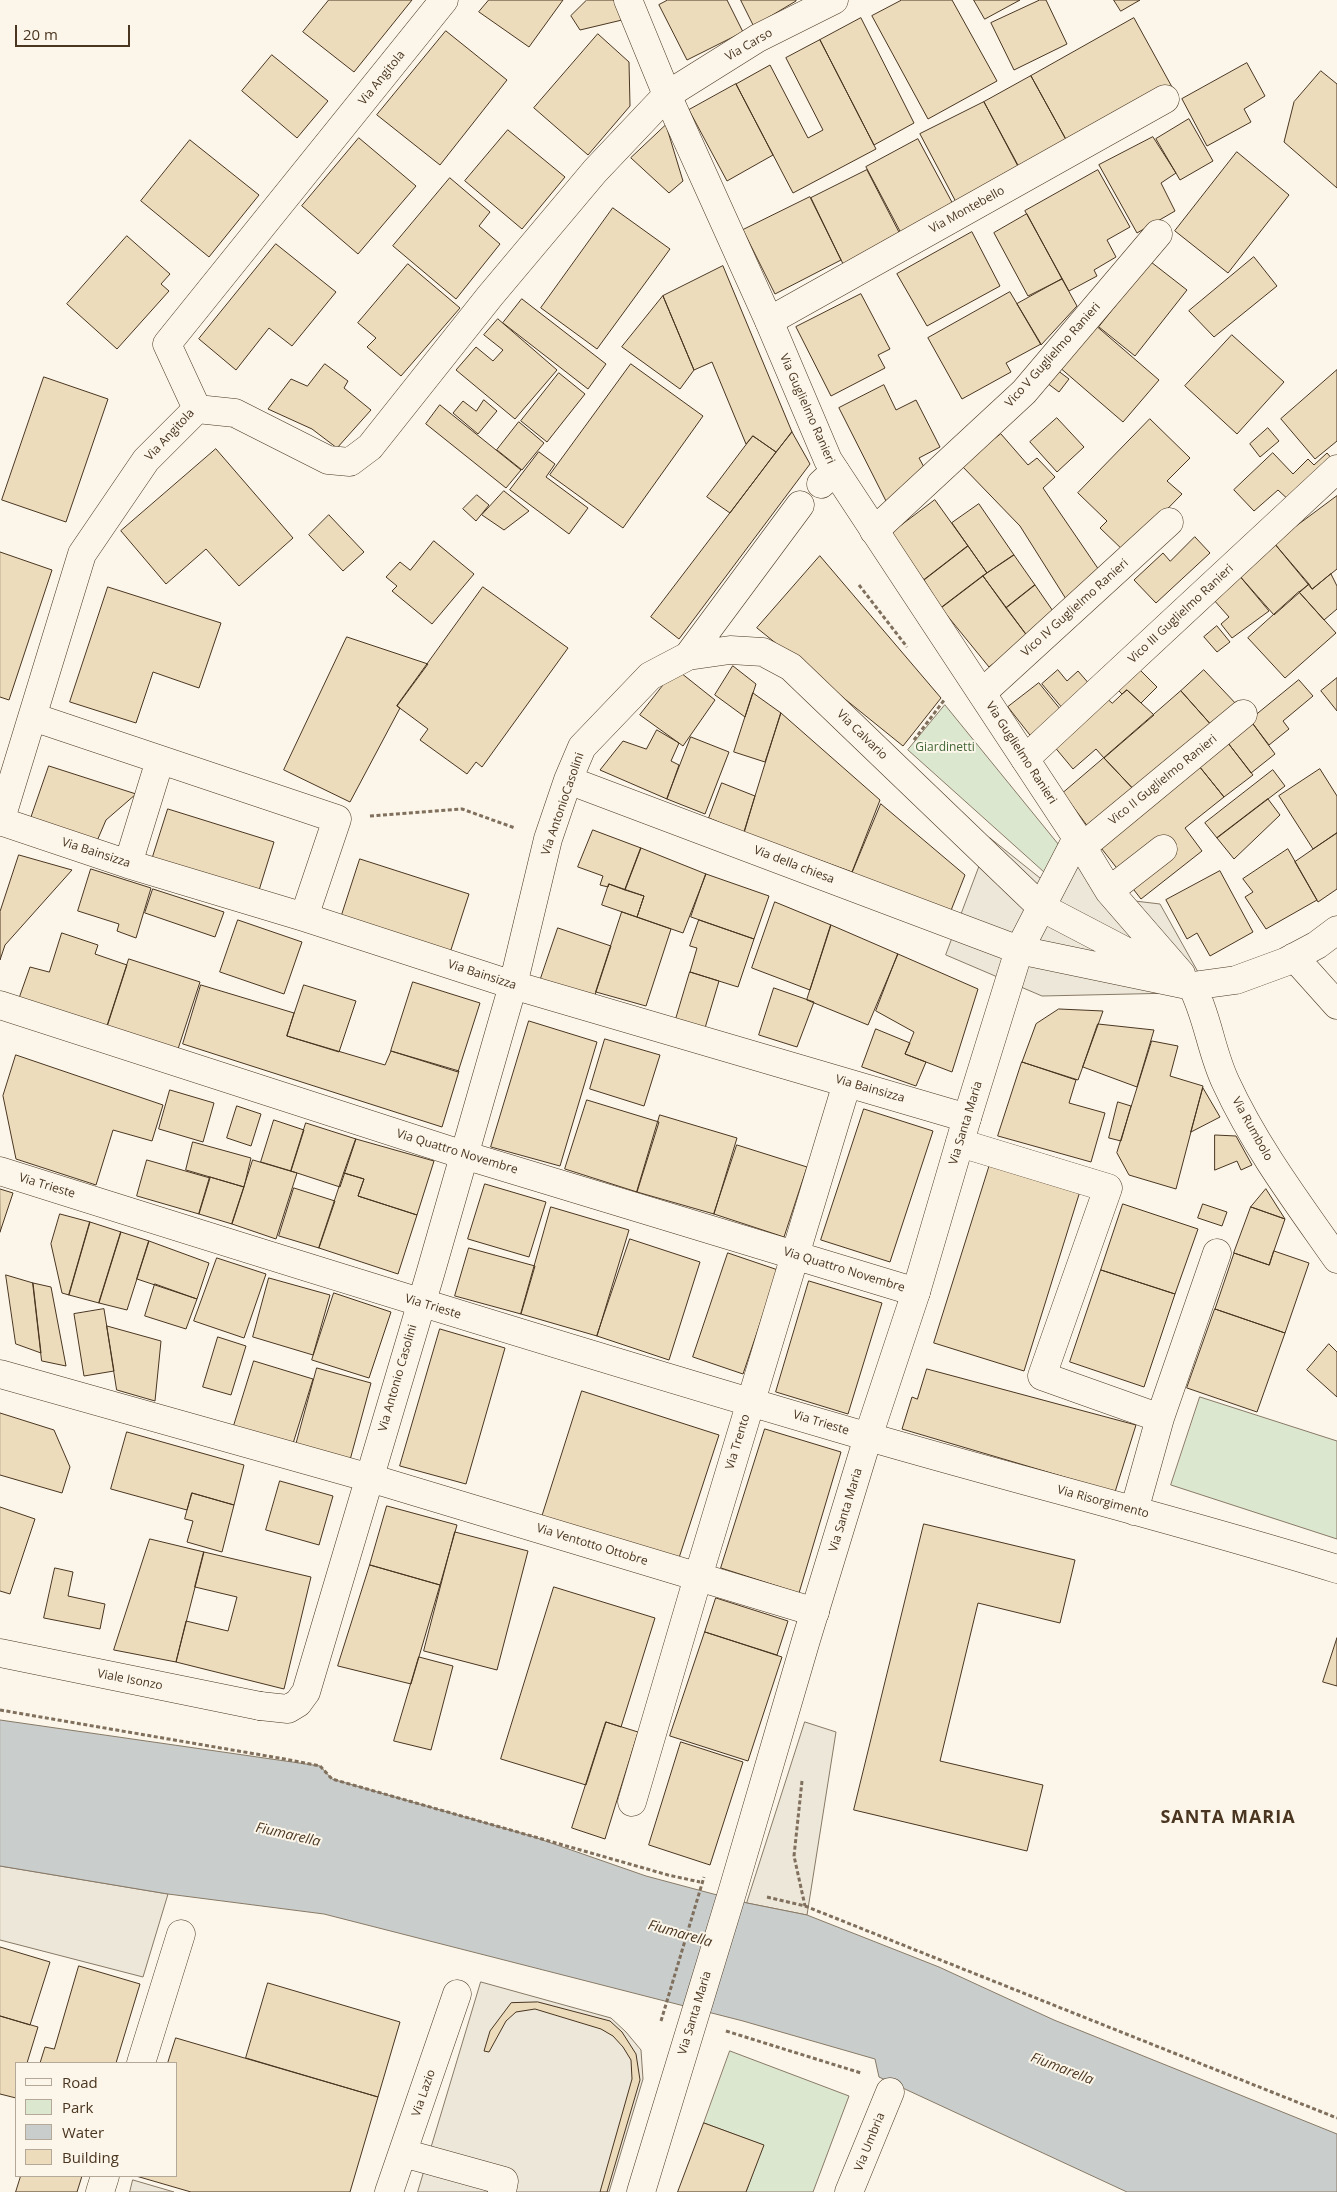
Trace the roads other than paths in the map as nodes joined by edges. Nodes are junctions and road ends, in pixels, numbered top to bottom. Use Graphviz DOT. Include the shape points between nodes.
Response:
graph roads {
  1 [pos="444,0"];
  2 [pos="628,0"];
  3 [pos="834,0"];
  4 [pos="667,95"];
  5 [pos="1165,99"];
  6 [pos="1158,234"];
  7 [pos="769,321"];
  8 [pos="197,409"];
  9 [pos="1337,469"];
  10 [pos="800,505"];
  11 [pos="1169,522"];
  12 [pos="874,531"];
  13 [pos="688,656"];
  14 [pos="650,676"];
  15 [pos="982,693"];
  16 [pos="1243,714"];
  17 [pos="32,717"];
  18 [pos="160,760"];
  19 [pos="1024,760"];
  20 [pos="568,780"];
  21 [pos="0,822"];
  22 [pos="1079,842"];
  23 [pos="1163,849"];
  24 [pos="128,864"];
  25 [pos="1109,892"];
  26 [pos="1041,907"];
  27 [pos="304,917"];
  28 [pos="1337,930"];
  29 [pos="1019,950"];
  30 [pos="1294,957"];
  31 [pos="512,985"];
  32 [pos="1192,986"];
  33 [pos="0,1005"];
  34 [pos="1337,1005"];
  35 [pos="847,1082"];
  36 [pos="963,1130"];
  37 [pos="464,1155"];
  38 [pos="0,1172"];
  39 [pos="1217,1252"];
  40 [pos="795,1255"];
  41 [pos="1337,1259"];
  42 [pos="916,1292"];
  43 [pos="420,1303"];
  44 [pos="0,1374"];
  45 [pos="751,1401"];
  46 [pos="1160,1418"];
  47 [pos="868,1437"];
  48 [pos="370,1478"];
  49 [pos="1134,1510"];
  50 [pos="1337,1570"];
  51 [pos="698,1577"];
  52 [pos="815,1612"];
  53 [pos="0,1654"];
  54 [pos="260,1706"];
  55 [pos="632,1802"];
  56 [pos="181,1934"];
  57 [pos="457,1994"];
  58 [pos="141,2062"];
  59 [pos="890,2092"];
  60 [pos="416,2156"];
  61 [pos="105,2177"];
  62 [pos="100,2192"];
  63 [pos="389,2192"];
  64 [pos="502,2192"];
  65 [pos="641,2192"];
  66 [pos="850,2192"];
  1 -- 8 [label="street, Via Angitola" via="167,344"];
  2 -- 4 [label="street, Via Guglielmo Ranieri"];
  3 -- 4 [label="street, Via Carso" via="758,38"];
  4 -- 7 [label="street, Via Guglielmo Ranieri"];
  4 -- 8 [label="street, Via Carso" via="594,171 370,447 350,462 328,460 235,413"];
  5 -- 7 [label="street, Via Montebello"];
  6 -- 12 [label="street, Vico V Guglielmo Ranieri" via="1024,392"];
  7 -- 12 [label="street, Via Guglielmo Ranieri" via="828,460 828,478"];
  8 -- 17 [label="street, Via Angitola" via="146,460 82,554"];
  9 -- 19 [label="street, Vico III Guglielmo Ranieri"];
  10 -- 13 [label="street"];
  11 -- 15 [label="street, Vico IV Guglielmo Ranieri"];
  12 -- 15 [label="street, Via Guglielmo Ranieri"];
  13 -- 14 [label="street, Via Calvario"];
  13 -- 26 [label="street, Via Calvario" via="730,650 763,652 791,667"];
  14 -- 20 [label="street, Via AntonioCasolini" via="582,747"];
  15 -- 19 [label="street, Via Guglielmo Ranieri"];
  16 -- 22 [label="street, Vico II Guglielmo Ranieri"];
  17 -- 18 [label="street"];
  17 -- 21 [label="street, Via Angitola"];
  18 -- 24 [label="street"];
  18 -- 27 [label="street" via="337,819"];
  19 -- 22 [label="street, Via Guglielmo Ranieri"];
  20 -- 29 [label="street, Via della chiesa"];
  20 -- 31 [label="street, Via AntonioCasolini" via="548,839"];
  21 -- 24 [label="street, Via Bainsizza"];
  22 -- 25 [label="street, Via Rumbolo"];
  22 -- 26 [label="street, Via Santa Maria"];
  23 -- 25 [label="street"];
  24 -- 27 [label="street, Via Bainsizza"];
  25 -- 32 [label="street, Via Rumbolo"];
  26 -- 29 [label="street, Via Santa Maria"];
  26 -- 32 [label="street"];
  27 -- 31 [label="street, Via Bainsizza"];
  28 -- 30 [label="street"];
  29 -- 32 [label="street"];
  29 -- 36 [label="street, Via Santa Maria"];
  30 -- 32 [label="street" via="1236,980"];
  30 -- 34 [label="street"];
  31 -- 35 [label="street, Via Bainsizza"];
  31 -- 37 [label="street, Via Antonio Casolini"];
  32 -- 41 [label="street, Via Rumbolo" via="1200,1001 1225,1082 1274,1170"];
  33 -- 37 [label="street, Via Quattro Novembre"];
  35 -- 36 [label="street, Via Bainsizza"];
  35 -- 40 [label="street, Via Trento"];
  36 -- 42 [label="street, Via Santa Maria"];
  36 -- 46 [label="street, Via Bainsizza" via="1108,1188 1042,1376"];
  37 -- 40 [label="street, Via Quattro Novembre"];
  37 -- 43 [label="street, Via Antonio Casolini"];
  38 -- 43 [label="street, Via Trieste"];
  39 -- 46 [label="street"];
  40 -- 42 [label="street, Via Quattro Novembre"];
  40 -- 45 [label="street, Via Trento"];
  42 -- 47 [label="street, Via Santa Maria"];
  43 -- 45 [label="street, Via Trieste"];
  43 -- 48 [label="street, Via Antonio Casolini"];
  44 -- 48 [label="street, Via Ventotto Ottobre"];
  45 -- 47 [label="street, Via Trieste"];
  45 -- 51 [label="street, Via Trento"];
  46 -- 49 [label="street"];
  47 -- 49 [label="street, Via Risorgimento"];
  47 -- 52 [label="street, Via Santa Maria"];
  48 -- 51 [label="street, Via Ventotto Ottobre"];
  48 -- 54 [label="street, Via Antonio Casolini" via="306,1692 288,1709"];
  49 -- 50 [label="street, Via Risorgimento"];
  51 -- 52 [label="street, Via Ventotto Ottobre"];
  51 -- 55 [label="street, Via Trento"];
  52 -- 65 [label="street, Via Santa Maria"];
  53 -- 54 [label="street, Viale Isonzo"];
  56 -- 58 [label="street"];
  57 -- 60 [label="street, Via Lazio"];
  59 -- 66 [label="street, Via Umbria"];
  60 -- 63 [label="street, Via Lazio"];
  60 -- 64 [label="street" via="504,2182"];
  61 -- 62 [label="street"];
}
